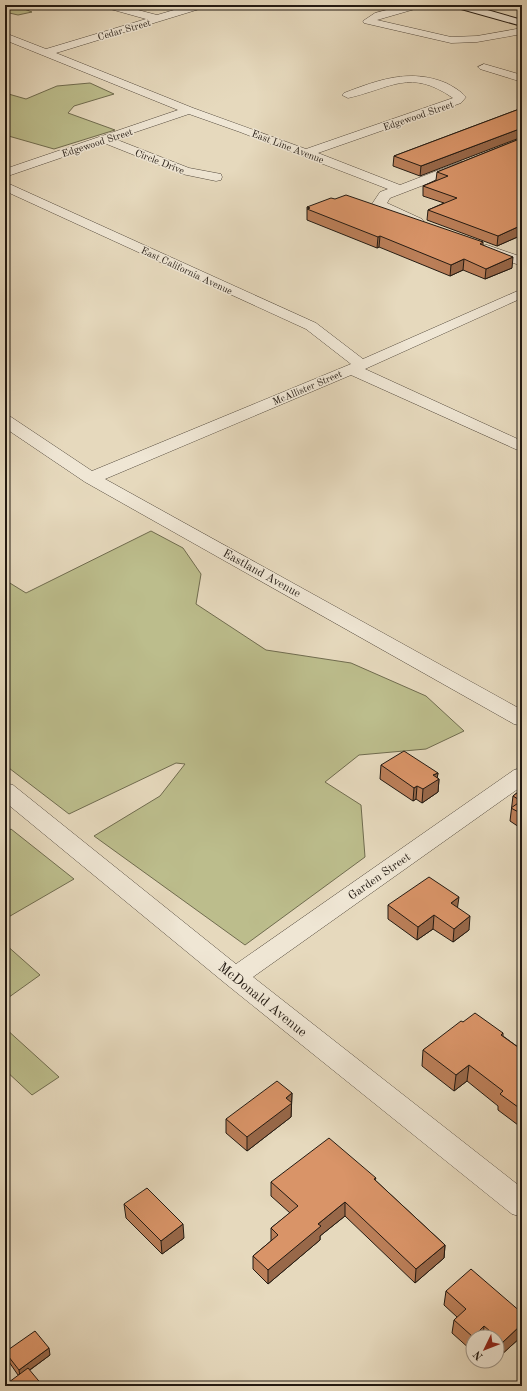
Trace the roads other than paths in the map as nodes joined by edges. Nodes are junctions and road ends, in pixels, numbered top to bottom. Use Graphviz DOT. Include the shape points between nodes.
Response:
graph roads {
  1 [pos="107,5"];
  2 [pos="202,5"];
  3 [pos="418,5"];
  4 [pos="458,5"];
  5 [pos="391,12"];
  6 [pos="160,19"];
  7 [pos="522,23"];
  8 [pos="398,28"];
  9 [pos="522,31"];
  10 [pos="5,36"];
  11 [pos="46,52"];
  12 [pos="484,68"];
  13 [pos="522,79"];
  14 [pos="348,95"];
  15 [pos="189,110"];
  16 [pos="106,140"];
  17 [pos="306,153"];
  18 [pos="472,162"];
  19 [pos="5,173"];
  20 [pos="216,177"];
  21 [pos="5,186"];
  22 [pos="402,190"];
  23 [pos="427,226"];
  24 [pos="478,245"];
  25 [pos="522,262"];
  26 [pos="522,293"];
  27 [pos="357,367"];
  28 [pos="5,421"];
  29 [pos="522,447"];
  30 [pos="91,478"];
  31 [pos="522,719"];
  32 [pos="522,775"];
  33 [pos="5,790"];
  34 [pos="235,977"];
  35 [pos="522,1205"];
  1 -- 6 [label="street"];
  2 -- 6 [label="street, Cedar Street"];
  3 -- 5 [label="street"];
  4 -- 7 [label="main road"];
  5 -- 8 [label="street" via="402,17 403,21"];
  5 -- 8 [label="street" via="368,21"];
  6 -- 11 [label="street, Cedar Street"];
  8 -- 9 [label="street" via="451,40 477,39"];
  10 -- 11 [label="street, East Line Avenue"];
  11 -- 15 [label="street, East Line Avenue"];
  12 -- 13 [label="street"];
  14 -- 17 [label="street, Edgewood Street" via="394,78 408,78 425,79 450,88 460,97 457,101"];
  15 -- 16 [label="street, Edgewood Street"];
  15 -- 17 [label="street, East Line Avenue"];
  16 -- 19 [label="street, Edgewood Street"];
  16 -- 20 [label="street, Circle Drive" via="186,171"];
  17 -- 22 [label="street, East Line Avenue"];
  18 -- 22 [label="street"];
  21 -- 27 [label="street, East California Avenue" via="311,326"];
  22 -- 23 [label="street" via="385,195 379,204"];
  24 -- 25 [label="street"];
  26 -- 27 [label="street, McAllister Street"];
  27 -- 29 [label="street, East California Avenue"];
  27 -- 30 [label="street, McAllister Street"];
  28 -- 30 [label="street, Eastland Avenue"];
  30 -- 31 [label="street, Eastland Avenue"];
  32 -- 34 [label="street, Garden Street"];
  33 -- 34 [label="street, McDonald Avenue"];
  34 -- 35 [label="street, McDonald Avenue"];
}
